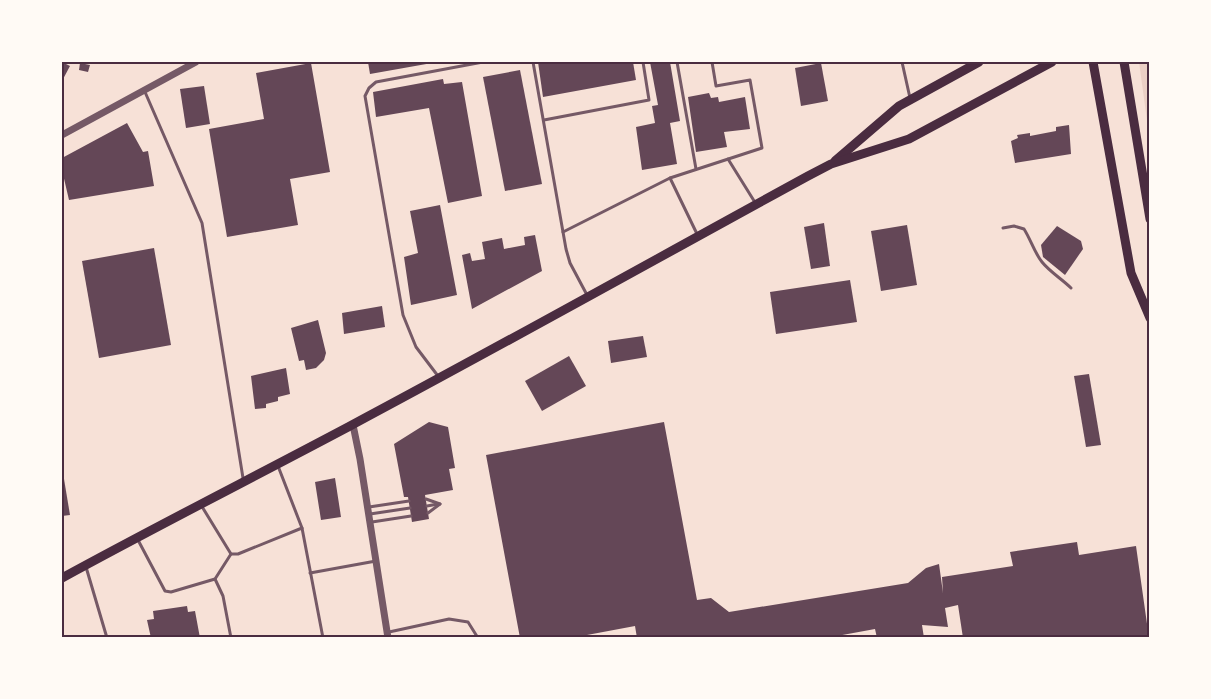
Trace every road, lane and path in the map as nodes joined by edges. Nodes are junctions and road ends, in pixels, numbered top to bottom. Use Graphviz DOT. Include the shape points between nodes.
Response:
graph roads {
  1 [pos="196,62"];
  2 [pos="483,62"];
  3 [pos="532,62"];
  4 [pos="643,62"];
  5 [pos="677,62"];
  6 [pos="711,62"];
  7 [pos="902,62"];
  8 [pos="979,62"];
  9 [pos="1052,62"];
  10 [pos="1093,62"];
  11 [pos="1124,62"];
  12 [pos="144,90"];
  13 [pos="910,100"];
  14 [pos="544,120"];
  15 [pos="62,135"];
  16 [pos="728,159"];
  17 [pos="831,164"];
  18 [pos="696,169"];
  19 [pos="670,178"];
  20 [pos="756,204"];
  21 [pos="1149,219"];
  22 [pos="1003,228"];
  23 [pos="563,232"];
  24 [pos="698,236"];
  25 [pos="1071,288"];
  26 [pos="588,296"];
  27 [pos="1149,318"];
  28 [pos="439,377"];
  29 [pos="352,425"];
  30 [pos="278,465"];
  31 [pos="244,483"];
  32 [pos="426,499"];
  33 [pos="409,501"];
  34 [pos="201,504"];
  35 [pos="440,504"];
  36 [pos="427,506"];
  37 [pos="410,508"];
  38 [pos="428,513"];
  39 [pos="369,515"];
  40 [pos="411,516"];
  41 [pos="302,528"];
  42 [pos="137,537"];
  43 [pos="231,554"];
  44 [pos="376,561"];
  45 [pos="86,565"];
  46 [pos="310,573"];
  47 [pos="62,578"];
  48 [pos="215,579"];
  49 [pos="388,635"];
  50 [pos="107,638"];
  51 [pos="231,638"];
  52 [pos="323,638"];
  53 [pos="478,638"];
  1 -- 12 [label="street"];
  2 -- 28 [label="lane" via="376,82 365,96 403,315 416,347"];
  3 -- 14 [label="lane"];
  4 -- 14 [label="lane" via="649,100"];
  5 -- 18 [label="lane"];
  6 -- 16 [label="lane" via="716,86 750,80 762,148"];
  7 -- 13 [label="lane"];
  8 -- 13 [label="main road"];
  9 -- 17 [label="main road" via="909,139"];
  10 -- 27 [label="main road" via="1131,273"];
  11 -- 21 [label="main road"];
  12 -- 15 [label="street"];
  12 -- 31 [label="lane" via="202,223"];
  13 -- 17 [label="main road"];
  14 -- 23 [label="lane"];
  16 -- 18 [label="lane"];
  16 -- 20 [label="lane"];
  17 -- 20 [label="main road"];
  18 -- 19 [label="lane"];
  19 -- 23 [label="lane"];
  19 -- 24 [label="lane"];
  20 -- 24 [label="main road"];
  22 -- 25 [label="lane" via="1024,229 1036,255"];
  23 -- 26 [label="lane" via="570,263"];
  24 -- 26 [label="main road"];
  26 -- 28 [label="main road"];
  28 -- 29 [label="main road"];
  29 -- 30 [label="main road"];
  29 -- 39 [label="street"];
  30 -- 31 [label="main road"];
  30 -- 41 [label="lane"];
  31 -- 34 [label="main road"];
  32 -- 35 [label="lane"];
  33 -- 39 [label="lane"];
  34 -- 42 [label="main road"];
  34 -- 43 [label="lane"];
  35 -- 36 [label="lane"];
  35 -- 38 [label="lane"];
  37 -- 39 [label="lane"];
  39 -- 40 [label="lane"];
  39 -- 44 [label="street"];
  41 -- 43 [label="lane"];
  41 -- 46 [label="lane"];
  42 -- 45 [label="main road"];
  42 -- 48 [label="lane" via="165,591"];
  43 -- 48 [label="lane"];
  44 -- 46 [label="lane"];
  44 -- 49 [label="street"];
  45 -- 47 [label="main road"];
  45 -- 50 [label="lane"];
  46 -- 52 [label="lane"];
  48 -- 51 [label="lane" via="223,596"];
  49 -- 53 [label="lane" via="450,619 468,622"];
}
